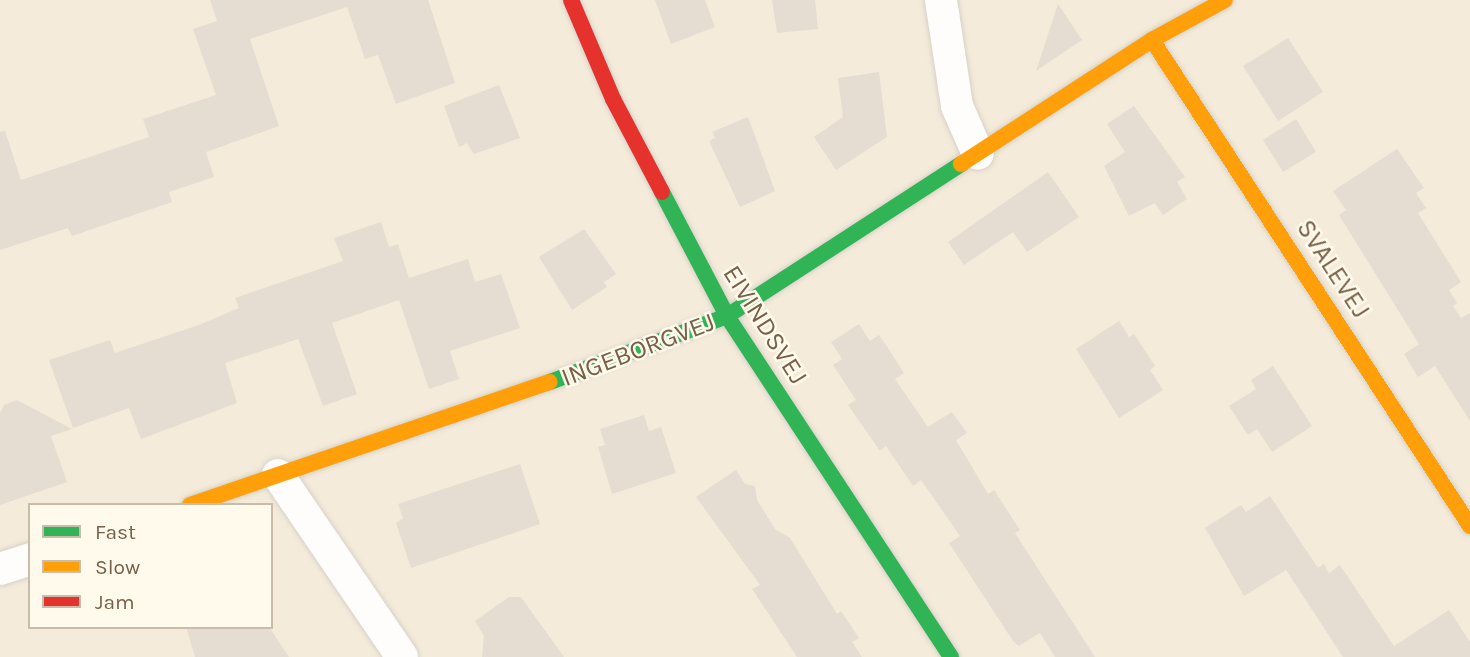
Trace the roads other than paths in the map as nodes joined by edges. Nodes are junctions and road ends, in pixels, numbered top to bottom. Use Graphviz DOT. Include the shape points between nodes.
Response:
graph roads {
  1 [pos="571,0"];
  2 [pos="941,0"];
  3 [pos="1225,0"];
  4 [pos="1152,40"];
  5 [pos="978,154"];
  6 [pos="727,316"];
  7 [pos="278,475"];
  8 [pos="196,503"];
  9 [pos="1470,526"];
  10 [pos="28,560"];
  11 [pos="0,569"];
  12 [pos="402,657"];
  13 [pos="951,657"];
  1 -- 6 [label="street, EIVINDSVEJ" via="612,99"];
  2 -- 5 [label="street" via="957,106"];
  3 -- 4 [label="street, INGEBORGVEJ"];
  4 -- 5 [label="street, INGEBORGVEJ"];
  4 -- 9 [label="street, SVALEVEJ"];
  5 -- 6 [label="street, INGEBORGVEJ"];
  6 -- 7 [label="street, INGEBORGVEJ" via="650,348"];
  6 -- 13 [label="street, EIVINDSVEJ"];
  7 -- 8 [label="street, INGEBORGVEJ"];
  7 -- 12 [label="street"];
  10 -- 11 [label="street"];
}
